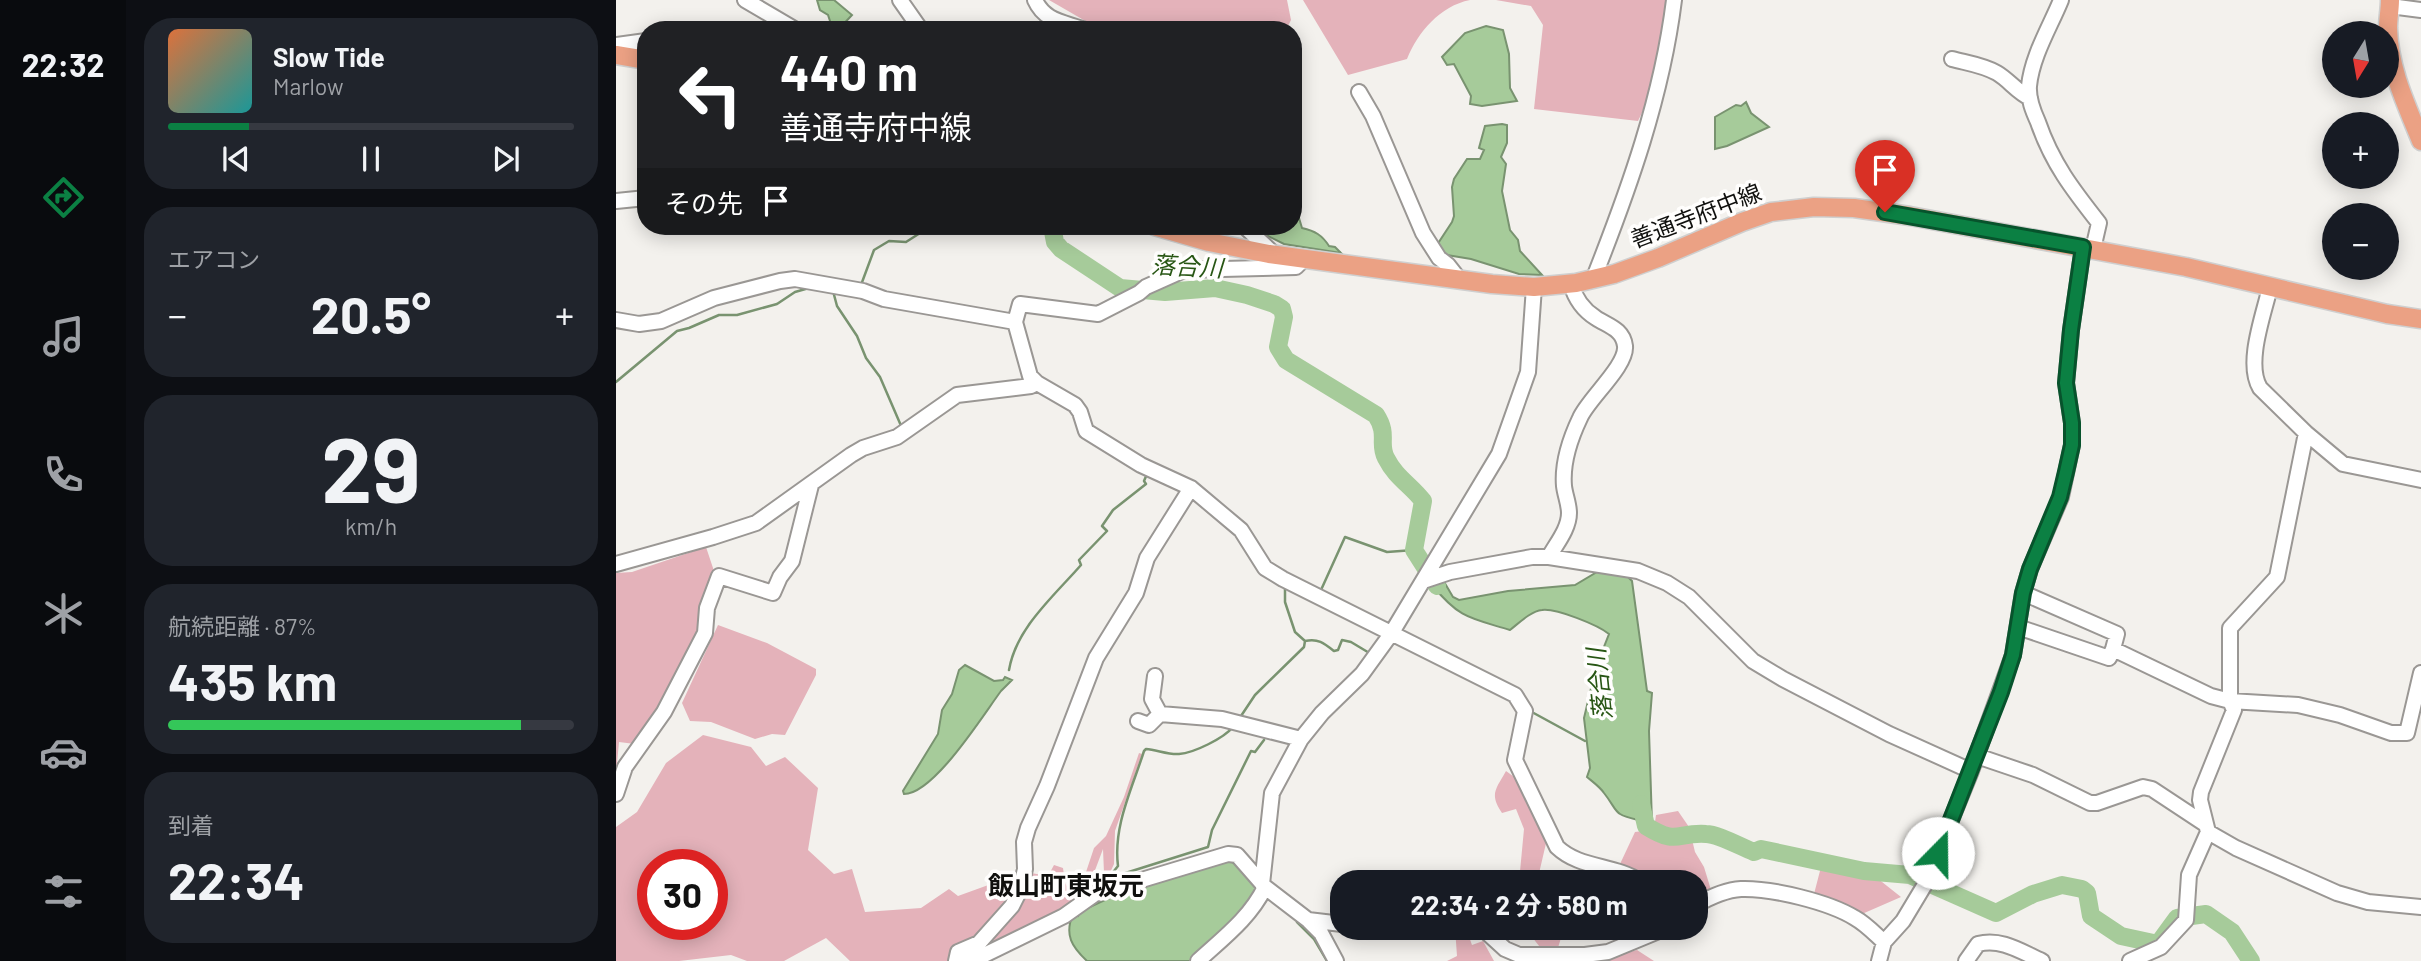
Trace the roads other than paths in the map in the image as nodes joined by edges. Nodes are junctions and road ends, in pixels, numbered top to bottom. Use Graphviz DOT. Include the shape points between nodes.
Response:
graph roads {
  1 [pos="745,0"];
  2 [pos="900,0"];
  3 [pos="1035,0"];
  4 [pos="1674,0"];
  5 [pos="2061,0"];
  6 [pos="2390,3"];
  7 [pos="2421,10"];
  8 [pos="781,21"];
  9 [pos="915,21"];
  10 [pos="1055,21"];
  11 [pos="637,42"];
  12 [pos="616,45"];
  13 [pos="616,55"];
  14 [pos="637,58"];
  15 [pos="1952,59"];
  16 [pos="1359,92"];
  17 [pos="2030,98"];
  18 [pos="2421,141"];
  19 [pos="637,199"];
  20 [pos="616,201"];
  21 [pos="1185,235"];
  22 [pos="1252,235"];
  23 [pos="2088,248"];
  24 [pos="1270,257"];
  25 [pos="1304,259"];
  26 [pos="1459,279"];
  27 [pos="1593,280"];
  28 [pos="1571,284"];
  29 [pos="1534,287"];
  30 [pos="2270,287"];
  31 [pos="2421,319"];
  32 [pos="616,320"];
  33 [pos="1015,322"];
  34 [pos="1037,383"];
  35 [pos="2306,433"];
  36 [pos="2421,480"];
  37 [pos="811,485"];
  38 [pos="1191,488"];
  39 [pos="1549,556"];
  40 [pos="616,564"];
  41 [pos="1430,576"];
  42 [pos="2023,593"];
  43 [pos="2018,627"];
  44 [pos="1391,634"];
  45 [pos="2113,649"];
  46 [pos="2421,673"];
  47 [pos="1154,676"];
  48 [pos="2230,701"];
  49 [pos="1160,714"];
  50 [pos="1138,721"];
  51 [pos="1301,739"];
  52 [pos="1977,755"];
  53 [pos="1971,771"];
  54 [pos="616,794"];
  55 [pos="2206,828"];
  56 [pos="1619,870"];
  57 [pos="1264,886"];
  58 [pos="1708,898"];
  59 [pos="2421,906"];
  60 [pos="1308,920"];
  61 [pos="1330,923"];
  62 [pos="1495,940"];
  63 [pos="1637,940"];
  64 [pos="1884,942"];
  65 [pos="956,961"];
  66 [pos="968,961"];
  67 [pos="1198,961"];
  68 [pos="1336,961"];
  69 [pos="1879,961"];
  70 [pos="1966,961"];
  71 [pos="2042,961"];
  72 [pos="2130,961"];
  1 -- 8 [label="street"];
  2 -- 9 [label="street"];
  3 -- 10 [label="street" via="1042,14"];
  4 -- 27 [label="street" via="1651,113"];
  5 -- 17 [label="street" via="2035,63"];
  6 -- 7 [label="street"];
  6 -- 18 [label="main road" via="2392,64"];
  11 -- 12 [label="street"];
  13 -- 14 [label="main road"];
  15 -- 17 [label="street" via="1987,68"];
  16 -- 26 [label="street" via="1423,233"];
  17 -- 23 [label="street" via="2058,169 2098,223"];
  19 -- 20 [label="street"];
  21 -- 24 [label="main road, 善通寺府中線"];
  22 -- 24 [label="street"];
  23 -- 27 [label="main road, 善通寺府中線" via="1891,212 1791,209 1741,222"];
  23 -- 30 [label="main road, 善通寺府中線"];
  23 -- 42 [label="street" via="2071,330 2066,383 2072,445 2060,497"];
  24 -- 25 [label="main road, 善通寺府中線"];
  25 -- 26 [label="main road, 善通寺府中線"];
  25 -- 33 [label="street" via="1296,267 1184,270 1098,314 1020,304"];
  26 -- 29 [label="main road, 善通寺府中線"];
  27 -- 28 [label="main road, 善通寺府中線"];
  28 -- 29 [label="main road, 善通寺府中線"];
  28 -- 39 [label="street" via="1580,304 1614,327 1625,348 1620,362 1587,405 1572,438 1564,473 1569,512"];
  29 -- 41 [label="street" via="1528,372 1499,454"];
  30 -- 31 [label="main road, 善通寺府中線"];
  30 -- 35 [label="street" via="2258,337 2255,380"];
  32 -- 33 [label="street" via="661,321 714,298 796,279"];
  33 -- 34 [label="street" via="1030,376"];
  34 -- 37 [label="street" via="957,395 897,437 851,454"];
  34 -- 38 [label="street" via="1075,405 1086,431 1141,466"];
  35 -- 36 [label="street" via="2343,464"];
  35 -- 48 [label="street" via="2277,577 2230,628"];
  37 -- 40 [label="street" via="756,523"];
  37 -- 54 [label="street" via="792,561 773,593 719,576 707,608 705,633 664,712 625,768"];
  38 -- 44 [label="street" via="1241,530 1265,568"];
  38 -- 65 [label="street" via="1147,558 1136,593 1096,658 1026,835 1020,890 979,943 958,952"];
  39 -- 41 [label="street"];
  39 -- 53 [label="street" via="1638,571 1667,583 1689,597 1753,661 1889,734"];
  41 -- 44 [label="street"];
  42 -- 43 [label="street"];
  42 -- 45 [label="street" via="2117,634"];
  43 -- 45 [label="street" via="2109,658"];
  43 -- 52 [label="street" via="2013,655"];
  44 -- 51 [label="street" via="1362,674"];
  44 -- 56 [label="street" via="1515,695 1525,711 1515,760 1557,847 1584,863"];
  45 -- 48 [label="street"];
  46 -- 48 [label="street" via="2407,733 2391,733 2298,705"];
  47 -- 49 [label="street" via="1152,699"];
  48 -- 55 [label="street" via="2234,710 2201,792"];
  49 -- 50 [label="street" via="1149,725"];
  49 -- 51 [label="street" via="1222,719"];
  51 -- 57 [label="street" via="1272,793"];
  52 -- 53 [label="street"];
  52 -- 55 [label="street" via="2090,803 2143,787 2152,789"];
  53 -- 64 [label="street" via="1924,886"];
  55 -- 59 [label="street" via="2236,848 2353,898"];
  55 -- 72 [label="street" via="2189,875 2187,917 2161,947"];
  57 -- 60 [label="street"];
  57 -- 66 [label="street" via="1237,855 1228,854 1096,894 1063,916"];
  57 -- 67 [label="street" via="1256,905"];
  58 -- 64 [label="street" via="1740,889 1790,895 1847,913"];
  60 -- 61 [label="street"];
  60 -- 68 [label="street"];
  62 -- 63 [label="street" via="1520,956 1608,952"];
  64 -- 69 [label="street"];
  70 -- 71 [label="street" via="1978,944 1990,941"];
}
